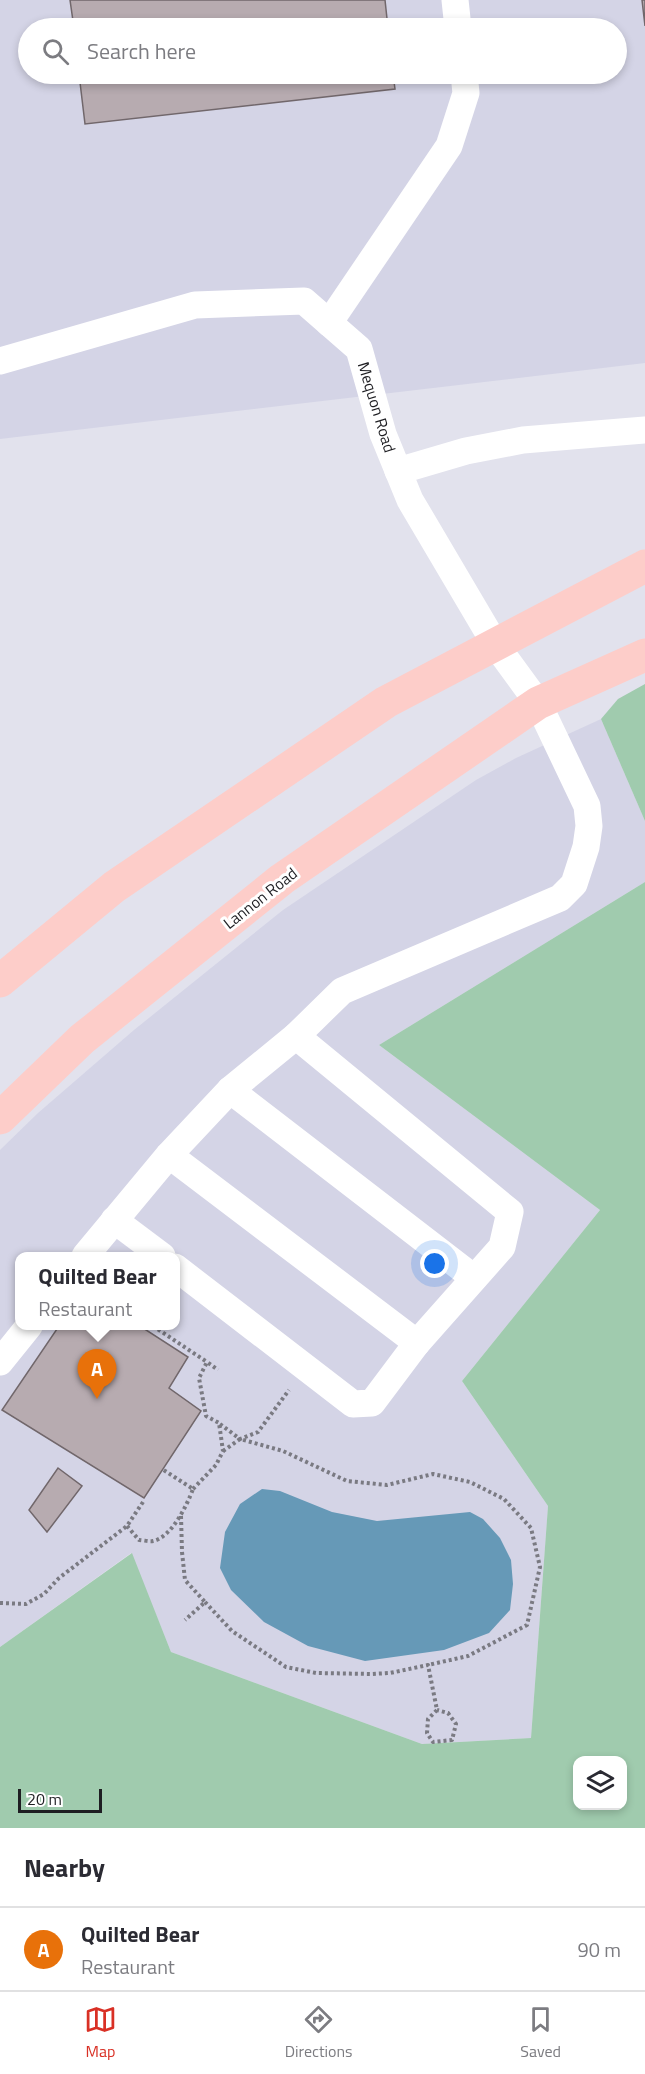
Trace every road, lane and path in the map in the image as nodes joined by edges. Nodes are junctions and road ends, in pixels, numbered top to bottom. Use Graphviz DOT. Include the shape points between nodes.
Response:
graph roads {
  1 [pos="455,0"];
  2 [pos="457,18"];
  3 [pos="465,84"];
  4 [pos="329,323"];
  5 [pos="0,361"];
  6 [pos="645,430"];
  7 [pos="398,471"];
  8 [pos="645,566"];
  9 [pos="495,644"];
  10 [pos="645,655"];
  11 [pos="538,703"];
  12 [pos="0,981"];
  13 [pos="296,1036"];
  14 [pos="230,1090"];
  15 [pos="0,1118"];
  16 [pos="170,1155"];
  17 [pos="114,1220"];
  18 [pos="89,1252"];
  19 [pos="156,1252"];
  20 [pos="180,1271"];
  21 [pos="474,1278"];
  22 [pos="26,1330"];
  23 [pos="159,1330"];
  24 [pos="417,1343"];
  25 [pos="0,1362"];
  26 [pos="207,1362"];
  27 [pos="304,1366"];
  28 [pos="218,1370"];
  29 [pos="219,1423"];
  30 [pos="240,1440"];
  31 [pos="223,1451"];
  32 [pos="162,1469"];
  33 [pos="193,1489"];
  34 [pos="143,1502"];
  35 [pos="181,1515"];
  36 [pos="127,1526"];
  37 [pos="205,1602"];
  38 [pos="0,1603"];
  39 [pos="185,1620"];
  40 [pos="428,1665"];
  41 [pos="437,1710"];
  1 -- 2 [label="street"];
  3 -- 4 [label="street" via="466,93 449,146"];
  4 -- 5 [label="street, Mequon Road" via="304,301 195,305"];
  4 -- 7 [label="street, Mequon Road" via="359,349 383,434"];
  6 -- 7 [label="street" via="523,440 466,451"];
  7 -- 9 [label="street, Mequon Road" via="410,500"];
  8 -- 9 [label="main road"];
  9 -- 11 [label="street, Mequon Road"];
  9 -- 12 [label="main road" via="386,702 114,887"];
  10 -- 11 [label="main road"];
  11 -- 13 [label="street, Mequon Road" via="587,806 590,826 573,884 560,898 342,991"];
  11 -- 15 [label="main road, Lannon Road" via="282,879 82,1039"];
  13 -- 14 [label="street, Mequon Road"];
  13 -- 21 [label="street" via="510,1212 502,1247"];
  14 -- 16 [label="street, Mequon Road"];
  14 -- 21 [label="street"];
  16 -- 17 [label="street, Mequon Road"];
  16 -- 24 [label="street"];
  17 -- 18 [label="street, Mequon Road"];
  17 -- 19 [label="street"];
  20 -- 27 [label="street"];
  21 -- 24 [label="street"];
  22 -- 25 [label="street"];
  23 -- 26 [label="path"];
  24 -- 27 [label="street" via="372,1403 353,1404"];
  26 -- 28 [label="path"];
  26 -- 29 [label="path" via="199,1378 206,1416"];
  27 -- 30 [label="path" via="258,1432"];
  29 -- 30 [label="path"];
  29 -- 31 [label="path"];
  30 -- 31 [label="path"];
  30 -- 40 [label="path" via="283,1450 347,1481 387,1485 433,1474 470,1482 504,1499 531,1528 540,1567 527,1625 468,1656"];
  31 -- 33 [label="path" via="216,1465"];
  32 -- 33 [label="path"];
  33 -- 35 [label="path"];
  34 -- 36 [label="path"];
  35 -- 36 [label="path" via="172,1528 154,1541 139,1540"];
  35 -- 37 [label="path" via="185,1580"];
  36 -- 38 [label="path" via="44,1594 26,1604"];
  37 -- 39 [label="path"];
  37 -- 40 [label="path" via="232,1631 286,1667 316,1673 372,1674"];
  40 -- 41 [label="path"];
  41 -- 41 [label="path" via="428,1719 428,1733 433,1742 452,1740 456,1724 448,1713"];
}
